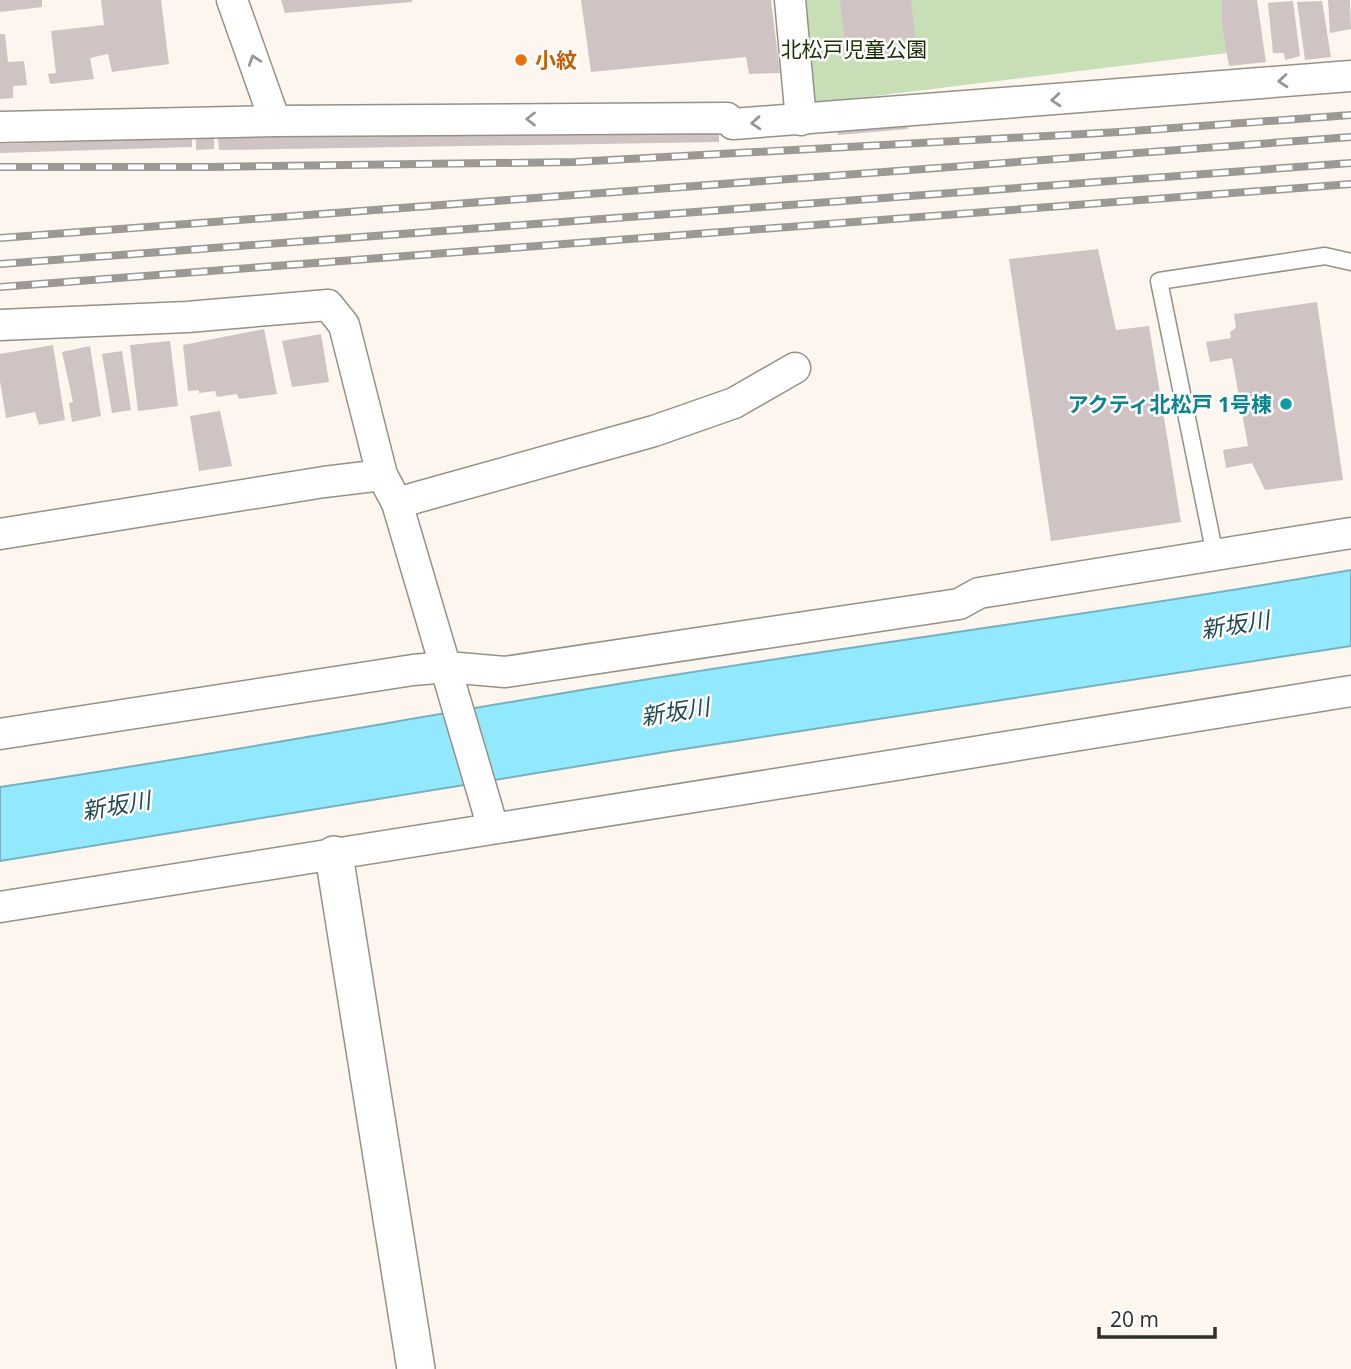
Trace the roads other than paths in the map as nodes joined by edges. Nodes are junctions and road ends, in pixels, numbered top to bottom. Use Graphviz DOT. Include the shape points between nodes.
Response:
graph roads {
  1 [pos="232,0"];
  2 [pos="790,0"];
  3 [pos="1351,76"];
  4 [pos="801,120"];
  5 [pos="275,121"];
  6 [pos="0,127"];
  7 [pos="1351,262"];
  8 [pos="0,325"];
  9 [pos="795,368"];
  10 [pos="382,475"];
  11 [pos="397,503"];
  12 [pos="1351,533"];
  13 [pos="0,534"];
  14 [pos="1215,555"];
  15 [pos="447,667"];
  16 [pos="1351,691"];
  17 [pos="0,734"];
  18 [pos="493,828"];
  19 [pos="334,855"];
  20 [pos="0,907"];
  21 [pos="416,1369"];
  5 -- 1 [label="street, one-way"];
  2 -- 4 [label="street"];
  3 -- 4 [label="street, one-way"];
  4 -- 5 [label="street, one-way" via="733,124 727,118"];
  5 -- 6 [label="street"];
  7 -- 14 [label="lane" via="1325,256 1158,281"];
  8 -- 10 [label="street" via="328,305 344,325"];
  9 -- 11 [label="street" via="734,403 654,431"];
  10 -- 11 [label="street"];
  10 -- 13 [label="street"];
  11 -- 15 [label="street"];
  12 -- 14 [label="street"];
  14 -- 15 [label="street" via="979,593 960,604 505,672"];
  15 -- 17 [label="street"];
  15 -- 18 [label="street"];
  16 -- 18 [label="street"];
  18 -- 19 [label="street"];
  19 -- 20 [label="street"];
  19 -- 21 [label="street"];
}
